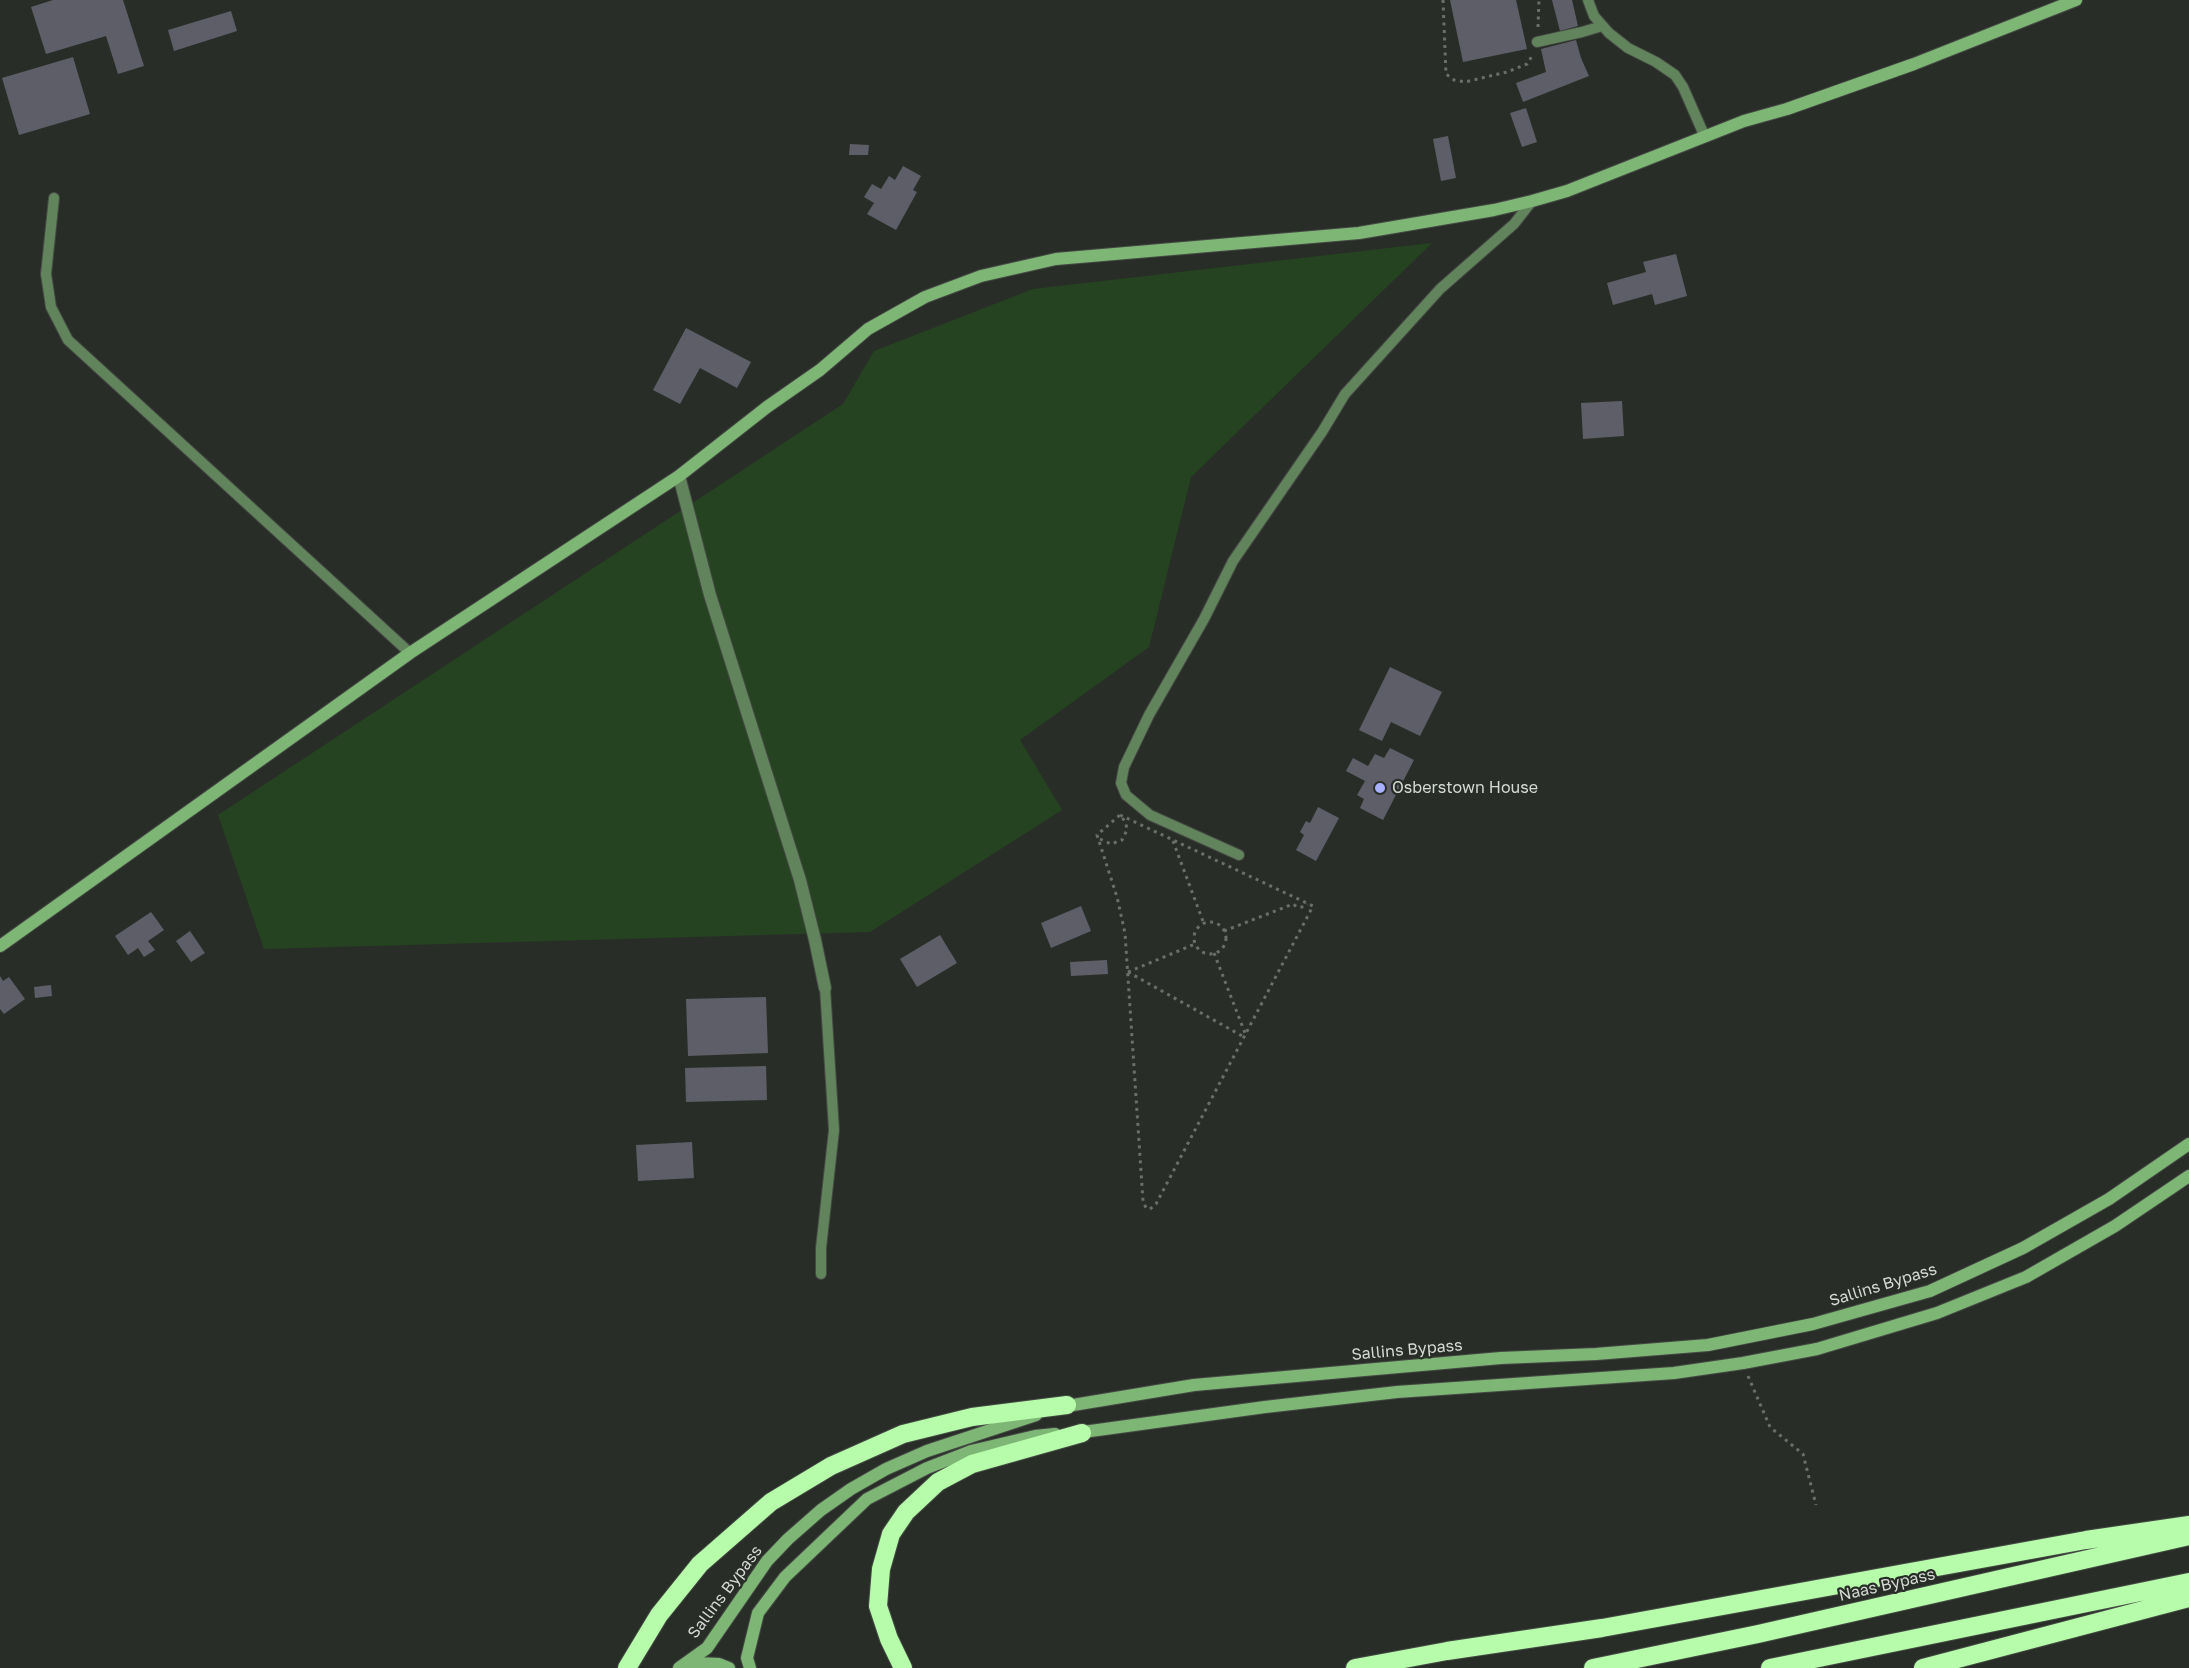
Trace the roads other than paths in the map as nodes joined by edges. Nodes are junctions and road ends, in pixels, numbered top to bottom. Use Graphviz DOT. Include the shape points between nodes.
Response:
graph roads {
  1 [pos="1588,0"];
  2 [pos="2076,0"];
  3 [pos="1602,26"];
  4 [pos="1537,42"];
  5 [pos="1705,137"];
  6 [pos="54,198"];
  7 [pos="1532,201"];
  8 [pos="679,476"];
  9 [pos="410,653"];
  10 [pos="1239,855"];
  11 [pos="0,946"];
  12 [pos="825,988"];
  13 [pos="2189,1144"];
  14 [pos="2189,1176"];
  15 [pos="821,1274"];
  16 [pos="1067,1405"];
  17 [pos="1082,1433"];
  18 [pos="2189,1525"];
  19 [pos="2189,1536"];
  20 [pos="2189,1582"];
  21 [pos="2189,1599"];
  22 [pos="627,1668"];
  23 [pos="681,1668"];
  24 [pos="729,1668"];
  25 [pos="750,1668"];
  26 [pos="903,1668"];
  27 [pos="1355,1668"];
  28 [pos="1593,1668"];
  29 [pos="1770,1668"];
  30 [pos="1923,1668"];
  1 -- 3 [label="lane"];
  2 -- 5 [label="main road" via="1914,64"];
  3 -- 4 [label="lane"];
  3 -- 5 [label="lane" via="1628,48 1675,75"];
  5 -- 7 [label="main road"];
  6 -- 9 [label="lane" via="46,274 51,307 69,340"];
  7 -- 8 [label="main road" via="1359,233 1056,259 981,276 925,297 868,329"];
  7 -- 10 [label="lane" via="1514,224 1440,289 1344,394 1233,561 1124,767 1121,783 1126,795 1150,815"];
  8 -- 9 [label="main road"];
  8 -- 12 [label="street" via="710,595 800,880"];
  9 -- 11 [label="main road"];
  12 -- 15 [label="lane" via="834,1130"];
  13 -- 16 [label="main road, Sallins Bypass" via="2109,1199 2023,1248 1930,1291 1813,1324 1708,1345 1501,1358 1194,1385"];
  14 -- 17 [label="main road" via="2115,1226 2026,1276 1937,1313 1817,1349 1674,1373 1396,1392"];
  16 -- 22 [label="highway" via="972,1417 903,1434 821,1472 771,1502 700,1564 659,1615"];
  16 -- 23 [label="main road, Sallins Bypass" via="927,1451 851,1489 821,1510 767,1561 707,1648"];
  17 -- 25 [label="main road" via="1035,1436 971,1451 927,1468 867,1499 785,1577 758,1613 747,1658"];
  17 -- 26 [label="highway" via="972,1464 938,1482 906,1512 891,1534 881,1569 878,1606"];
  18 -- 27 [label="highway"];
  19 -- 28 [label="highway, Naas Bypass"];
  20 -- 29 [label="highway"];
  21 -- 30 [label="highway"];
  23 -- 24 [label="main road" via="697,1663"];
}
